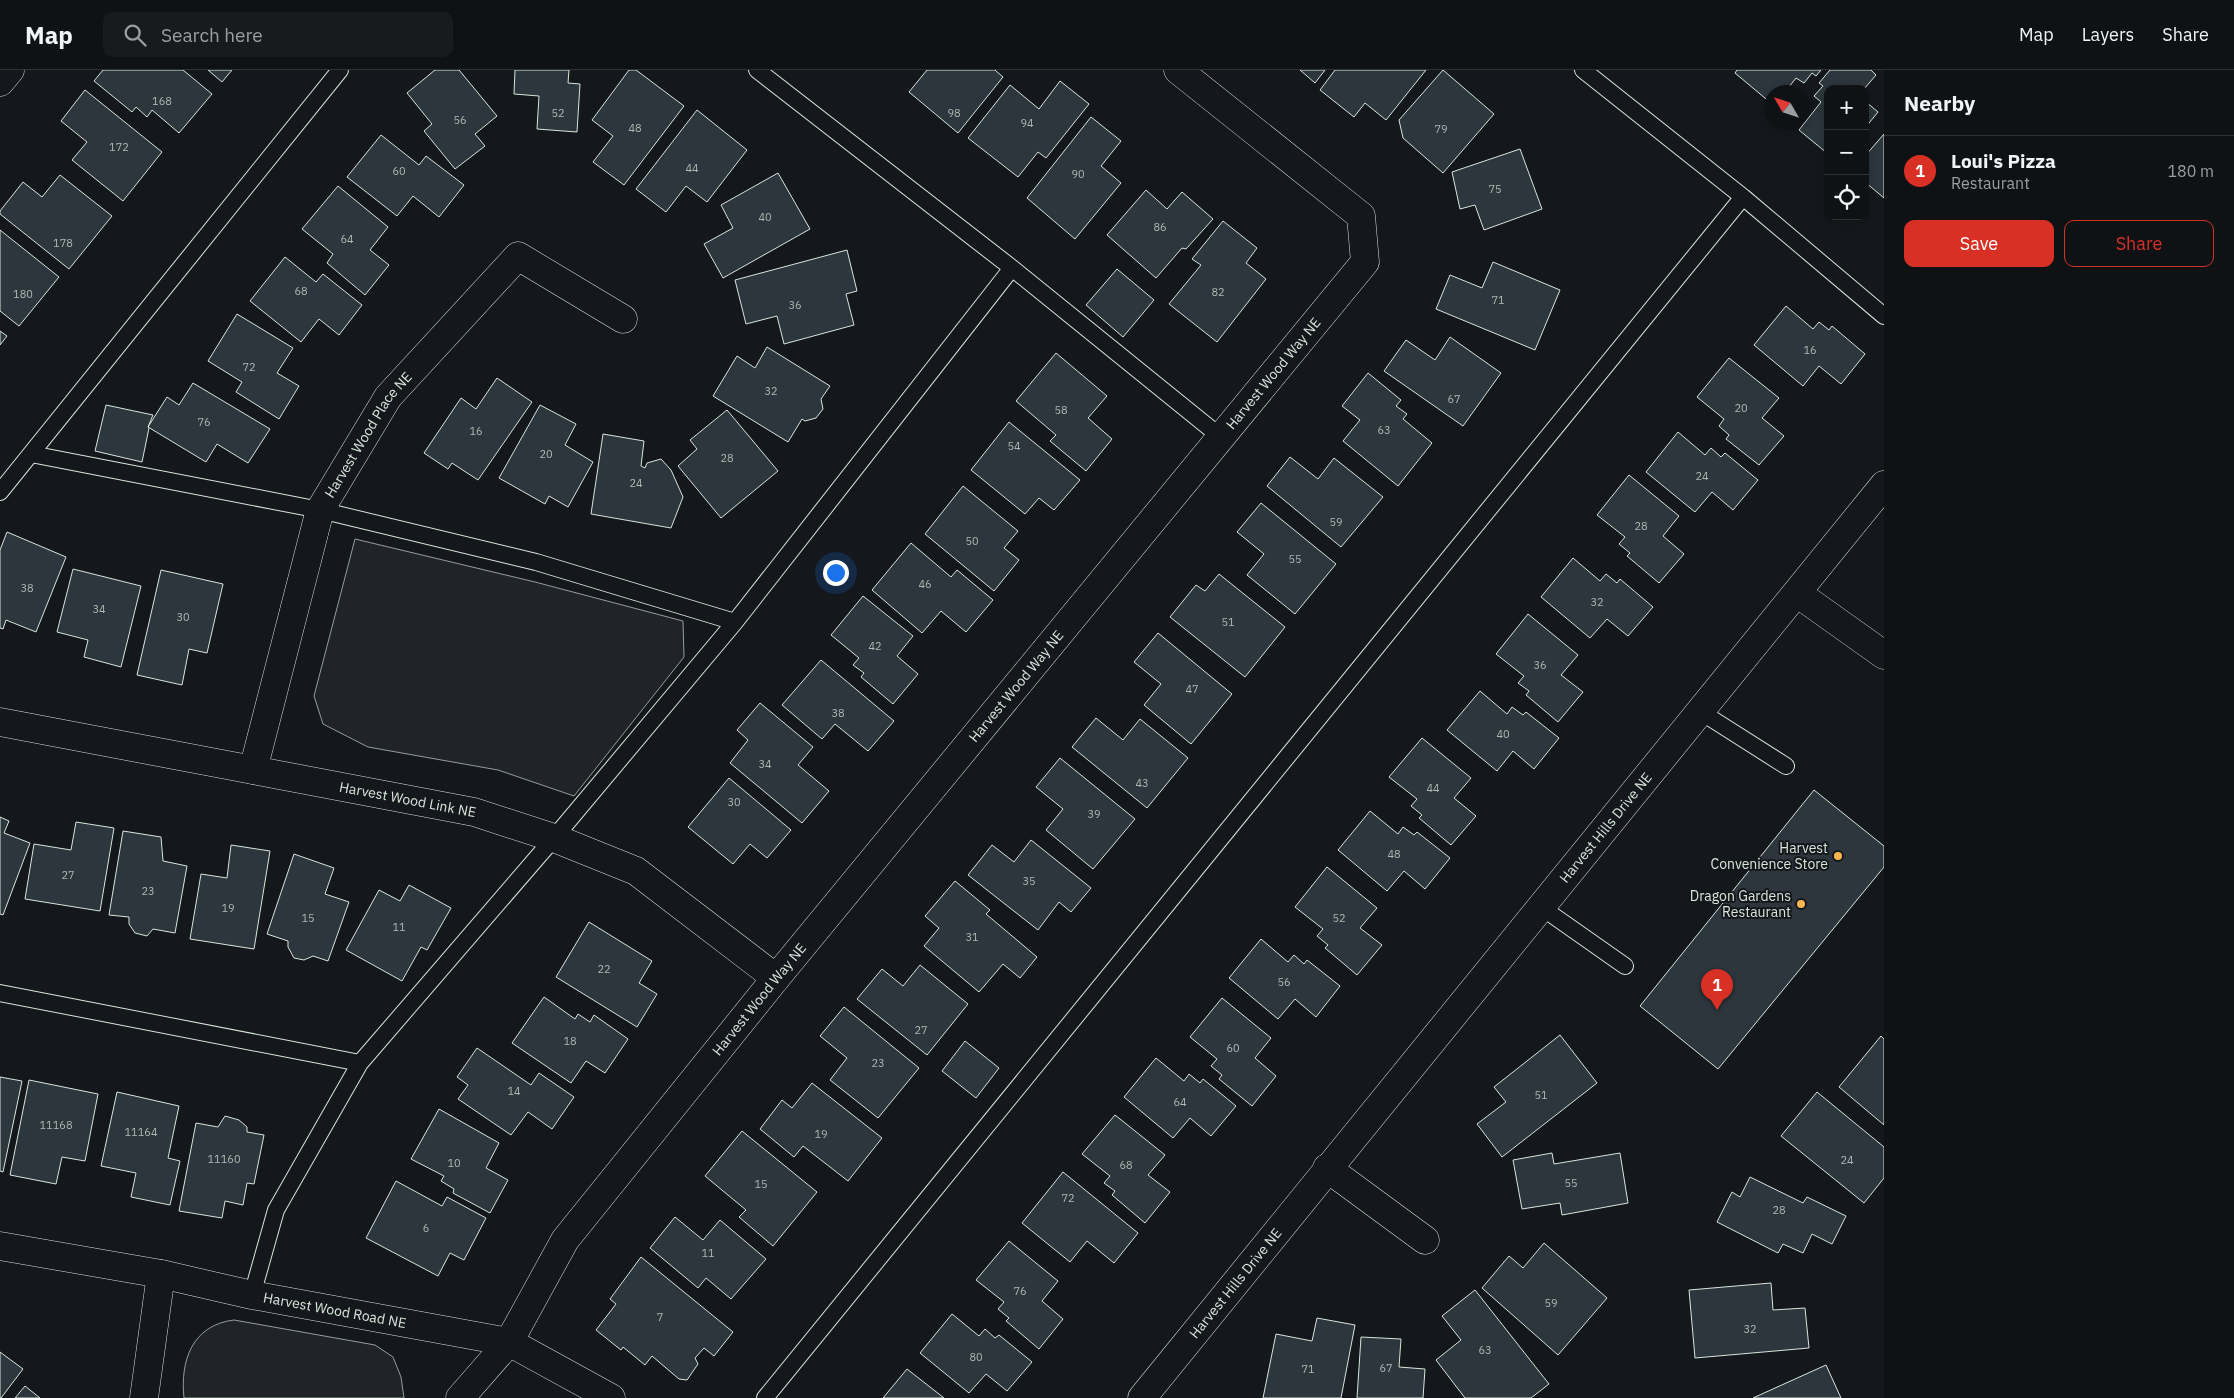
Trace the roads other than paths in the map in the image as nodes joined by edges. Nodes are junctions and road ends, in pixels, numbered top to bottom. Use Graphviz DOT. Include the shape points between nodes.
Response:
graph roads {
  1 [pos="10,70"];
  2 [pos="340,70"];
  3 [pos="757,70"];
  4 [pos="1178,70"];
  5 [pos="1583,70"];
  6 [pos="0,82"];
  7 [pos="1743,197"];
  8 [pos="1012,268"];
  9 [pos="1884,316"];
  10 [pos="623,319"];
  11 [pos="1222,438"];
  12 [pos="31,454"];
  13 [pos="1884,486"];
  14 [pos="0,492"];
  15 [pos="320,510"];
  16 [pos="1797,594"];
  17 [pos="735,622"];
  18 [pos="1884,655"];
  19 [pos="1701,712"];
  20 [pos="0,722"];
  21 [pos="1786,766"];
  22 [pos="253,770"];
  23 [pos="554,838"];
  24 [pos="1541,907"];
  25 [pos="1625,966"];
  26 [pos="776,978"];
  27 [pos="0,993"];
  28 [pos="360,1063"];
  29 [pos="1327,1168"];
  30 [pos="1425,1240"];
  31 [pos="0,1246"];
  32 [pos="161,1274"];
  33 [pos="252,1295"];
  34 [pos="509,1342"];
  35 [pos="144,1398"];
  36 [pos="460,1398"];
  37 [pos="611,1398"];
  38 [pos="766,1398"];
  39 [pos="1142,1398"];
  1 -- 6 [label="street"];
  2 -- 12 [label="lane"];
  3 -- 8 [label="lane"];
  4 -- 11 [label="street, Harvest Wood Way NE" via="1361,216 1365,262"];
  5 -- 7 [label="lane"];
  7 -- 9 [label="lane"];
  7 -- 38 [label="lane"];
  8 -- 11 [label="lane"];
  8 -- 17 [label="lane"];
  10 -- 15 [label="street, Harvest Wood Place NE" via="518,256 388,397"];
  11 -- 26 [label="street, Harvest Wood Way NE"];
  12 -- 14 [label="lane"];
  12 -- 15 [label="lane"];
  13 -- 16 [label="street, Harvest Hills Drive NE"];
  15 -- 17 [label="lane" via="536,562"];
  15 -- 22 [label="street, Harvest Wood Place NE"];
  16 -- 18 [label="street"];
  16 -- 19 [label="street, Harvest Hills Drive NE"];
  17 -- 23 [label="lane"];
  19 -- 21 [label="lane"];
  19 -- 24 [label="street, Harvest Hills Drive NE"];
  20 -- 22 [label="street, Harvest Wood Link NE"];
  22 -- 23 [label="street, Harvest Wood Link NE" via="474,812"];
  23 -- 26 [label="street, Harvest Wood Link NE" via="636,871"];
  23 -- 28 [label="lane"];
  24 -- 25 [label="lane"];
  24 -- 29 [label="street, Harvest Hills Drive NE"];
  26 -- 34 [label="street, Harvest Wood Way NE" via="566,1240"];
  27 -- 28 [label="lane"];
  28 -- 33 [label="lane" via="276,1210"];
  29 -- 30 [label="street"];
  29 -- 39 [label="street, Harvest Hills Drive NE"];
  31 -- 32 [label="street, Harvest Wood Road NE"];
  32 -- 33 [label="street, Harvest Wood Road NE"];
  32 -- 35 [label="street"];
  33 -- 34 [label="street, Harvest Wood Road NE"];
  34 -- 36 [label="street"];
  34 -- 37 [label="street, Harvest Wood Road NE"];
}
